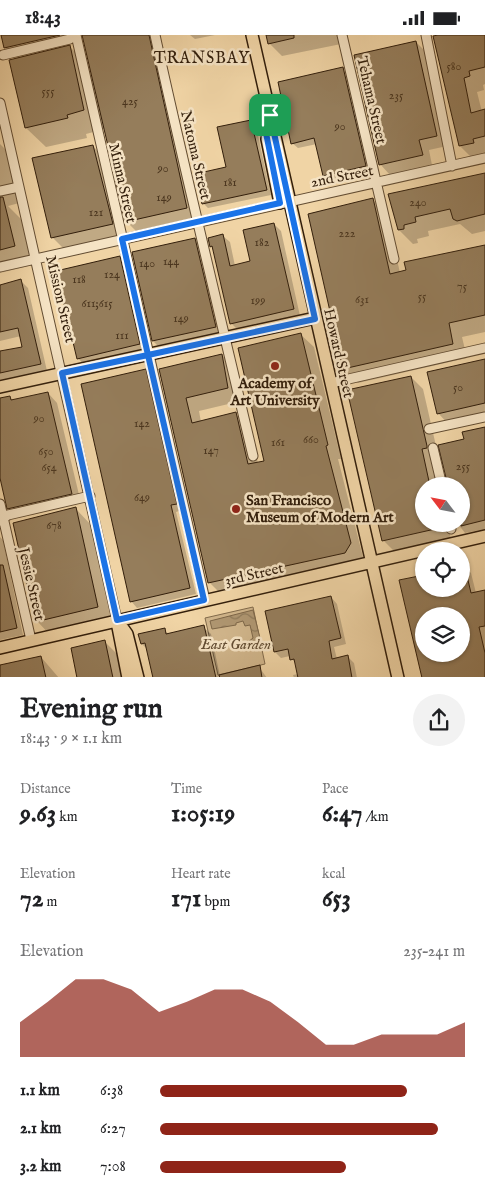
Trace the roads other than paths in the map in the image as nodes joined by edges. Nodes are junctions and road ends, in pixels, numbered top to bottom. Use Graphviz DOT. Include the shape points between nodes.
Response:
graph roads {
  1 [pos="155,35"];
  2 [pos="252,35"];
  3 [pos="342,35"];
  4 [pos="426,35"];
  5 [pos="73,37"];
  6 [pos="3,55"];
  7 [pos="0,103"];
  8 [pos="485,158"];
  9 [pos="452,166"];
  10 [pos="376,184"];
  11 [pos="19,187"];
  12 [pos="0,191"];
  13 [pos="285,202"];
  14 [pos="198,222"];
  15 [pos="122,239"];
  16 [pos="36,259"];
  17 [pos="394,259"];
  18 [pos="0,267"];
  19 [pos="315,319"];
  20 [pos="226,337"];
  21 [pos="485,348"];
  22 [pos="148,355"];
  23 [pos="62,373"];
  24 [pos="331,383"];
  25 [pos="0,387"];
  26 [pos="485,417"];
  27 [pos="429,429"];
  28 [pos="433,448"];
  29 [pos="253,457"];
  30 [pos="440,477"];
  31 [pos="90,496"];
  32 [pos="0,504"];
  33 [pos="2,520"];
  34 [pos="485,536"];
  35 [pos="372,562"];
  36 [pos="204,600"];
  37 [pos="117,620"];
  38 [pos="31,640"];
  39 [pos="0,648"];
  40 [pos="128,677"];
  41 [pos="138,677"];
  42 [pos="398,677"];
  1 -- 14 [label="street, Natoma Street"];
  2 -- 13 [label="main road, Howard Street"];
  3 -- 10 [label="street, Tehama Street"];
  4 -- 9 [label="street"];
  5 -- 6 [label="street"];
  5 -- 15 [label="street, Minna Street"];
  7 -- 11 [label="street, Mission Street"];
  8 -- 9 [label="street, 2nd Street"];
  9 -- 10 [label="street, 2nd Street"];
  10 -- 13 [label="street, 2nd Street"];
  10 -- 17 [label="street, Tehama Street"];
  11 -- 12 [label="street"];
  11 -- 16 [label="street, Mission Street"];
  13 -- 14 [label="street, 2nd Street"];
  13 -- 19 [label="main road, Howard Street"];
  14 -- 15 [label="street, 2nd Street"];
  14 -- 20 [label="street, Natoma Street"];
  15 -- 16 [label="street, 2nd Street"];
  15 -- 22 [label="street, Minna Street"];
  16 -- 18 [label="street, 2nd Street"];
  16 -- 23 [label="street, Mission Street"];
  19 -- 20 [label="main road"];
  19 -- 24 [label="main road, Howard Street"];
  20 -- 22 [label="main road"];
  20 -- 29 [label="street, Natoma Street"];
  21 -- 24 [label="street"];
  22 -- 23 [label="main road"];
  22 -- 36 [label="street, Minna Street"];
  23 -- 25 [label="main road"];
  23 -- 31 [label="street, Mission Street"];
  24 -- 35 [label="main road, Howard Street"];
  26 -- 27 [label="street"];
  28 -- 30 [label="street"];
  31 -- 33 [label="street" via="8,515"];
  31 -- 37 [label="street, Mission Street"];
  32 -- 33 [label="street, Jessie Street"];
  33 -- 38 [label="street, Jessie Street"];
  34 -- 35 [label="main road, 3rd Street"];
  35 -- 36 [label="main road, 3rd Street"];
  35 -- 42 [label="main road, Howard Street"];
  36 -- 37 [label="main road, 3rd Street"];
  37 -- 38 [label="main road, 3rd Street"];
  37 -- 40 [label="main road, Mission Street"];
  37 -- 41 [label="main road, Mission Street" via="127,635"];
  38 -- 39 [label="main road, 3rd Street"];
}
